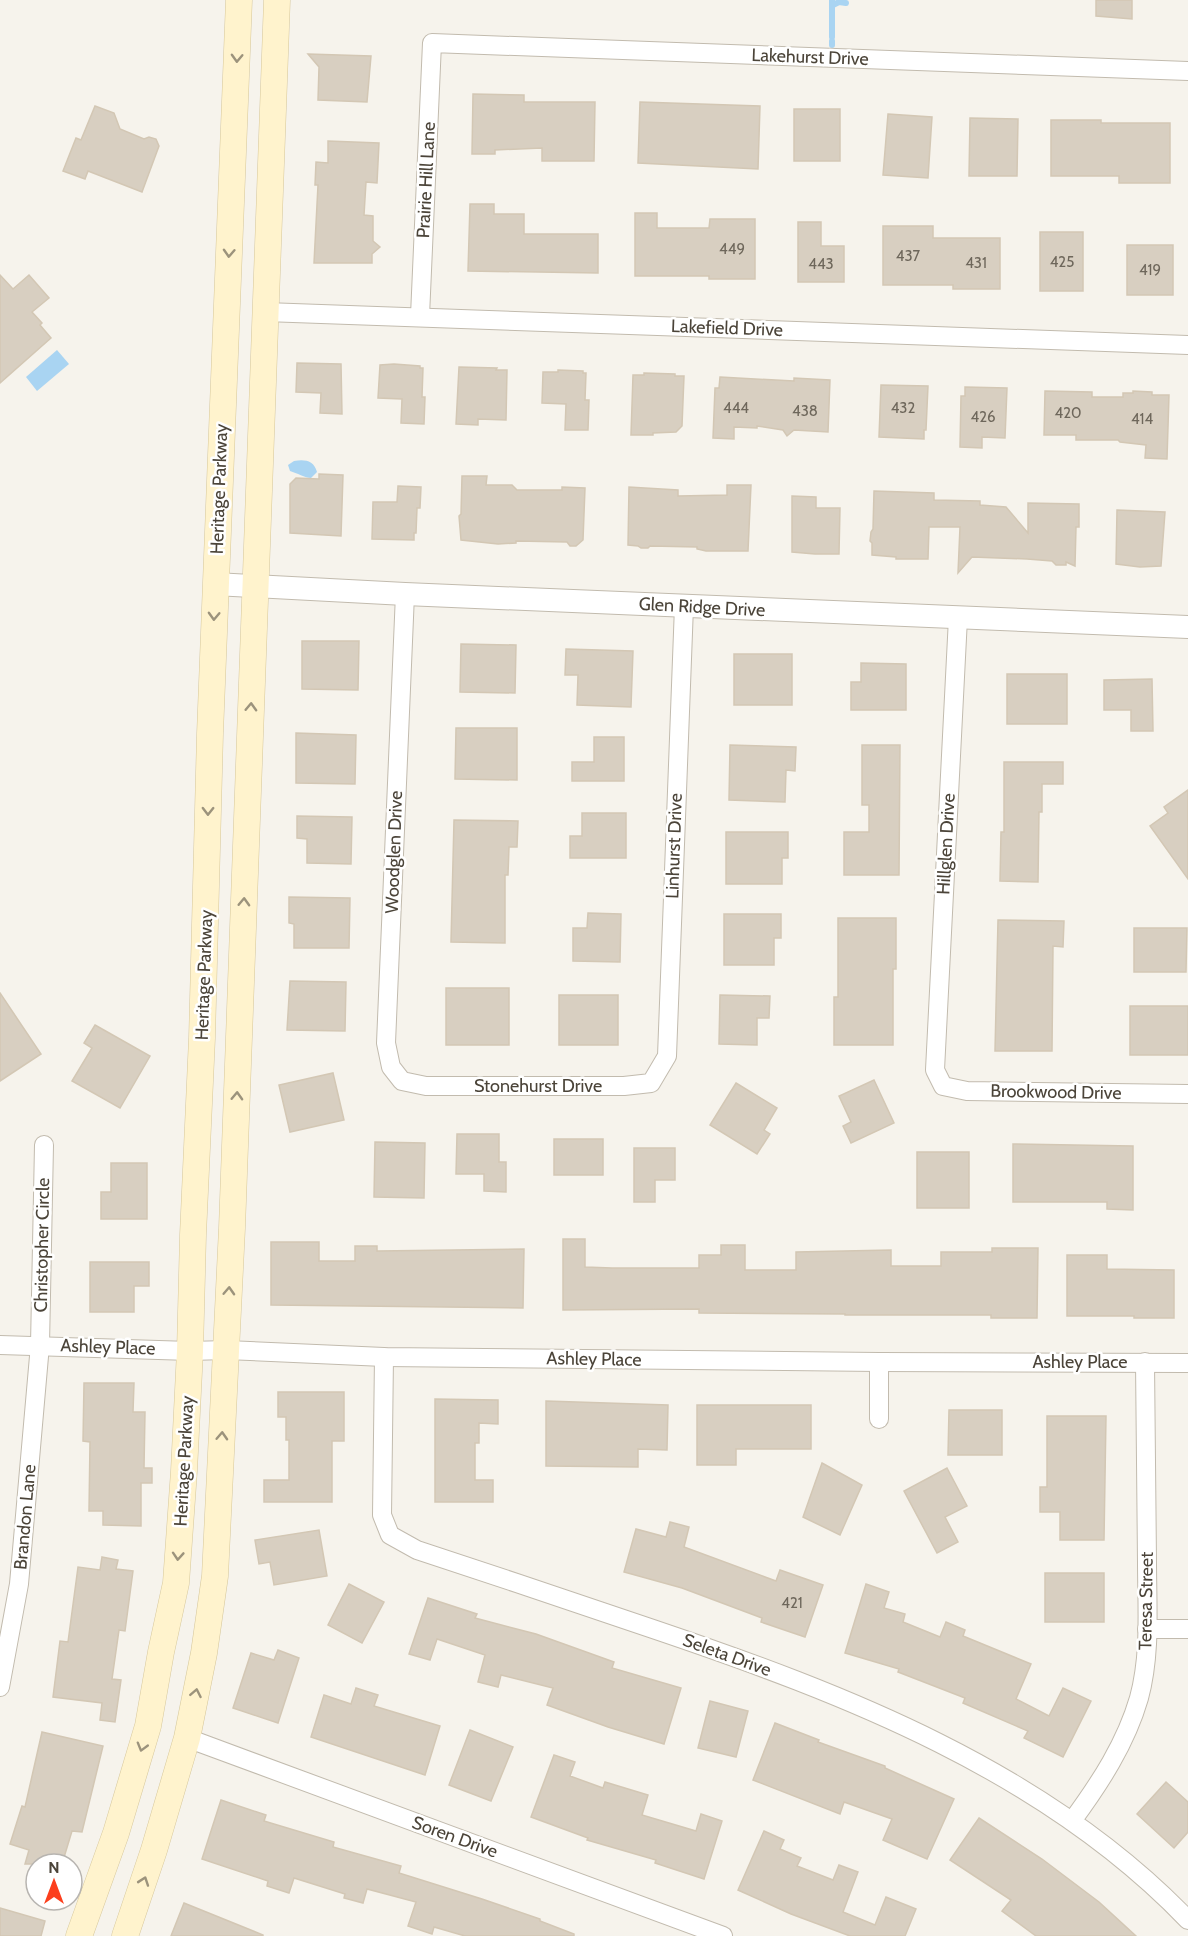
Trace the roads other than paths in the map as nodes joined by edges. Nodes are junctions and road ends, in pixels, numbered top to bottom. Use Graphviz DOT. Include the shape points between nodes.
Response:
graph roads {
  1 [pos="239,0"];
  2 [pos="277,0"];
  3 [pos="432,43"];
  4 [pos="1188,71"];
  5 [pos="265,312"];
  6 [pos="420,316"];
  7 [pos="1188,345"];
  8 [pos="215,584"];
  9 [pos="255,587"];
  10 [pos="405,594"];
  11 [pos="684,606"];
  12 [pos="958,618"];
  13 [pos="1188,627"];
  14 [pos="935,1070"];
  15 [pos="651,1083"];
  16 [pos="426,1086"];
  17 [pos="1188,1094"];
  18 [pos="44,1145"];
  19 [pos="0,1345"];
  20 [pos="40,1345"];
  21 [pos="226,1350"];
  22 [pos="190,1351"];
  23 [pos="384,1357"];
  24 [pos="879,1362"];
  25 [pos="1145,1362"];
  26 [pos="1188,1363"];
  27 [pos="879,1419"];
  28 [pos="1147,1629"];
  29 [pos="1188,1629"];
  30 [pos="0,1687"];
  31 [pos="187,1738"];
  32 [pos="1072,1821"];
  33 [pos="1188,1920"];
  34 [pos="79,1936"];
  35 [pos="125,1936"];
  36 [pos="723,1936"];
  1 -- 8 [label="main road, Heritage Parkway, one-way"];
  2 -- 5 [label="main road, Heritage Parkway"];
  3 -- 4 [label="street, Lakehurst Drive"];
  3 -- 6 [label="street, Prairie Hill Lane"];
  5 -- 6 [label="street, Lakefield Drive"];
  5 -- 9 [label="main road, Heritage Parkway"];
  6 -- 7 [label="street, Lakefield Drive"];
  8 -- 9 [label="street, Glen Ridge Drive"];
  8 -- 22 [label="main road, Heritage Parkway, one-way"];
  9 -- 10 [label="street, Glen Ridge Drive"];
  21 -- 9 [label="main road, Heritage Parkway, one-way"];
  10 -- 11 [label="street, Glen Ridge Drive"];
  10 -- 16 [label="street, Woodglen Drive" via="386,1043 391,1067 402,1080"];
  11 -- 12 [label="street, Glen Ridge Drive"];
  11 -- 15 [label="street, Linhurst Drive" via="667,1056"];
  12 -- 13 [label="street, Glen Ridge Drive"];
  12 -- 14 [label="street, Hillglen Drive"];
  14 -- 17 [label="street, Brookwood Drive" via="943,1086 967,1092"];
  15 -- 16 [label="street, Stonehurst Drive"];
  18 -- 20 [label="street, Christopher Circle"];
  19 -- 20 [label="street, Ashley Place"];
  20 -- 22 [label="street, Ashley Place"];
  20 -- 30 [label="street, Brandon Lane" via="19,1584"];
  21 -- 22 [label="street, Ashley Place"];
  21 -- 23 [label="street, Ashley Place"];
  31 -- 21 [label="main road, Heritage Parkway, one-way" via="215,1576"];
  22 -- 34 [label="main road, Heritage Parkway, one-way" via="176,1583 148,1726"];
  23 -- 24 [label="street, Ashley Place"];
  23 -- 32 [label="street, Seleta Drive" via="382,1515 390,1535 417,1550 728,1654 844,1698 1008,1781"];
  24 -- 25 [label="street, Ashley Place"];
  24 -- 27 [label="street"];
  25 -- 26 [label="street, Ashley Place"];
  25 -- 28 [label="street, Teresa Street"];
  28 -- 29 [label="street"];
  28 -- 32 [label="street, Teresa Street" via="1144,1676 1131,1720 1097,1787"];
  35 -- 31 [label="main road, Heritage Parkway, one-way"];
  31 -- 36 [label="street, Soren Drive"];
  32 -- 33 [label="street, Seleta Drive"];
}
